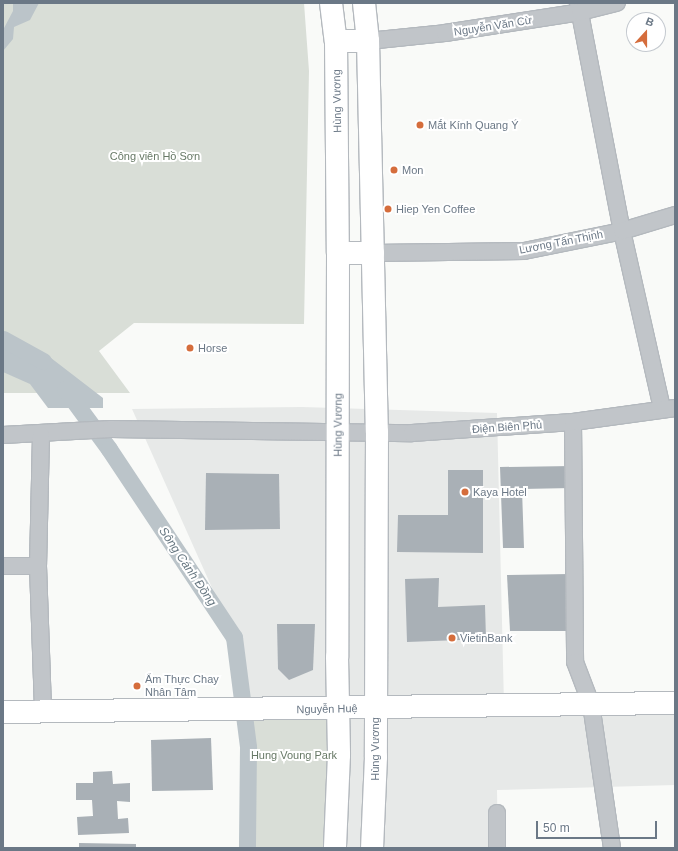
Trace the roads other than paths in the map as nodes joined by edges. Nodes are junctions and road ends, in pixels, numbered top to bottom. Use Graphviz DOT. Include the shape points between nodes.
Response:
graph roads {
  1 [pos="331,3"];
  2 [pos="364,3"];
  3 [pos="617,3"];
  4 [pos="579,8"];
  5 [pos="336,41"];
  6 [pos="368,41"];
  7 [pos="675,215"];
  8 [pos="622,231"];
  9 [pos="338,253"];
  10 [pos="373,253"];
  11 [pos="668,409"];
  12 [pos="573,422"];
  13 [pos="338,432"];
  14 [pos="377,432"];
  15 [pos="3,435"];
  16 [pos="41,435"];
  17 [pos="3,566"];
  18 [pos="38,566"];
  19 [pos="675,703"];
  20 [pos="591,704"];
  21 [pos="375,707"];
  22 [pos="337,709"];
  23 [pos="43,711"];
  24 [pos="3,712"];
  25 [pos="497,813"];
  26 [pos="336,848"];
  27 [pos="372,848"];
  28 [pos="497,848"];
  29 [pos="612,848"];
  1 -- 5 [label="main road, Hùng Vương"];
  2 -- 6 [label="main road, Hùng Vương"];
  3 -- 4 [label="street, Nguyễn Văn Cừ"];
  4 -- 6 [label="street, Nguyễn Văn Cừ" via="444,33"];
  4 -- 8 [label="street"];
  5 -- 6 [label="main road"];
  5 -- 9 [label="main road, Hùng Vương"];
  6 -- 10 [label="main road, Hùng Vương"];
  7 -- 8 [label="street, Lương Tấn Thịnh"];
  8 -- 10 [label="street, Lương Tấn Thịnh" via="524,251"];
  8 -- 11 [label="street"];
  9 -- 10 [label="main road"];
  9 -- 13 [label="main road, Hùng Vương"];
  10 -- 14 [label="main road, Hùng Vương"];
  11 -- 12 [label="street, Điện Biên Phủ"];
  12 -- 14 [label="street, Điện Biên Phủ" via="412,433"];
  12 -- 20 [label="street" via="575,662"];
  13 -- 14 [label="street, Điện Biên Phủ"];
  13 -- 16 [label="street, Điện Biên Phủ" via="111,429"];
  13 -- 22 [label="main road, Hùng Vương"];
  14 -- 21 [label="main road, Hùng Vương"];
  15 -- 16 [label="street"];
  16 -- 18 [label="street"];
  17 -- 18 [label="street"];
  18 -- 23 [label="street"];
  19 -- 20 [label="main road, Nguyễn Huệ"];
  20 -- 21 [label="main road, Nguyễn Huệ"];
  20 -- 29 [label="street"];
  21 -- 22 [label="main road, Nguyễn Huệ"];
  21 -- 27 [label="main road, Hùng Vương" via="376,757"];
  22 -- 23 [label="main road, Nguyễn Huệ"];
  22 -- 26 [label="main road, Hùng Vương" via="339,755"];
  23 -- 24 [label="main road, Nguyễn Huệ"];
  25 -- 28 [label="street"];
}
